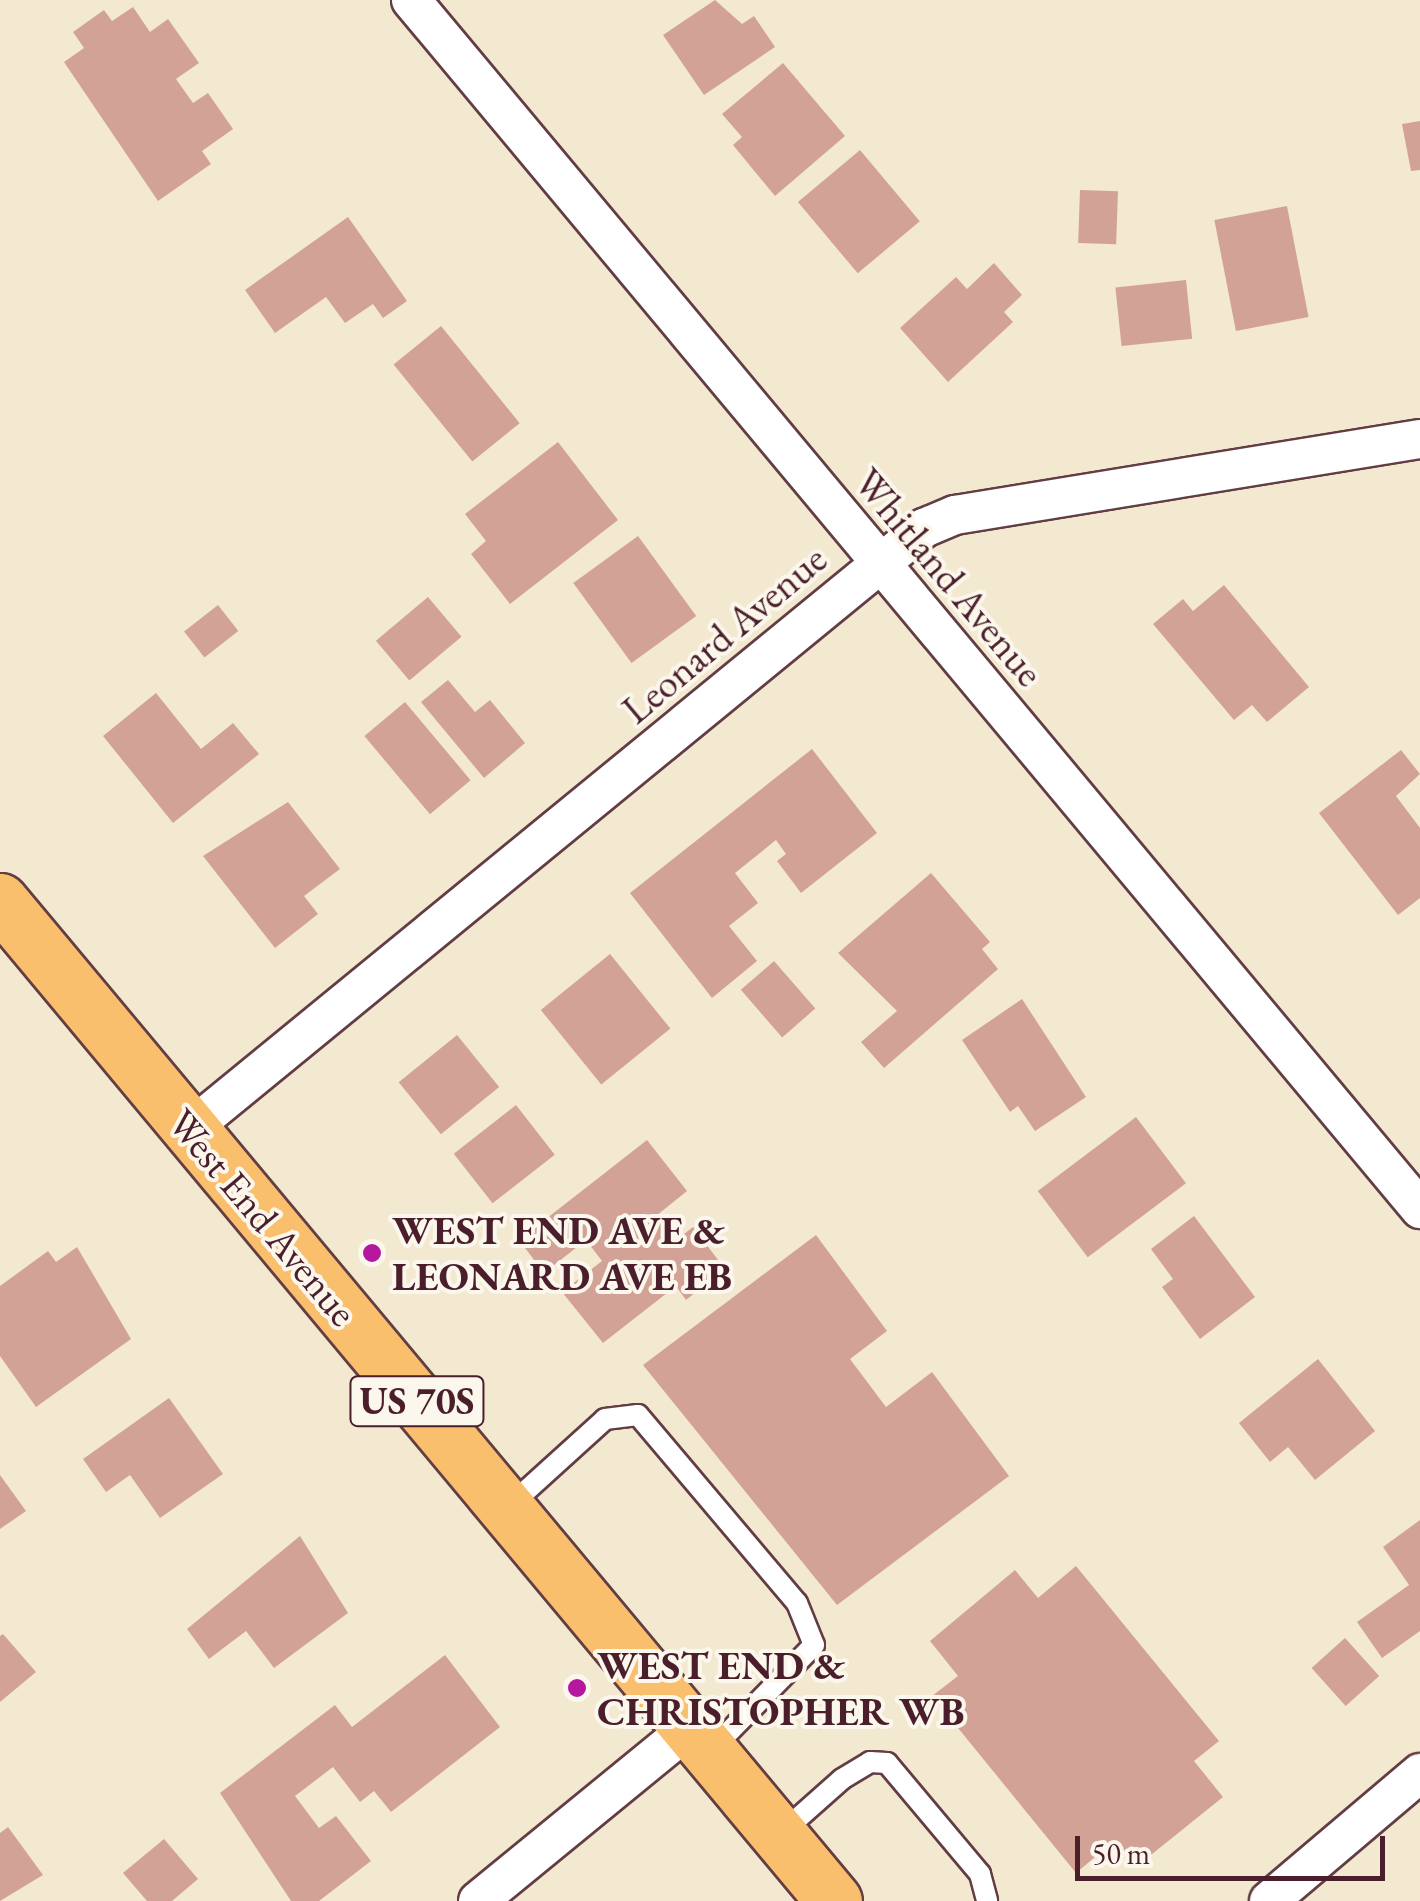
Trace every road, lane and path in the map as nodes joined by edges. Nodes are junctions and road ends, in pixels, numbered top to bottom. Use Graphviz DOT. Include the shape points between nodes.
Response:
graph roads {
  1 [pos="411,0"];
  2 [pos="1420,440"];
  3 [pos="878,564"];
  4 [pos="0,901"];
  5 [pos="190,1129"];
  6 [pos="1420,1210"];
  7 [pos="506,1508"];
  8 [pos="700,1740"];
  9 [pos="1420,1773"];
  10 [pos="779,1835"];
  11 [pos="478,1901"];
  12 [pos="834,1901"];
  13 [pos="987,1901"];
  14 [pos="1269,1901"];
  1 -- 3 [label="street, Whitland Avenue"];
  2 -- 3 [label="street, Leonard Avenue" via="955,515"];
  3 -- 5 [label="street, Leonard Avenue"];
  3 -- 6 [label="street, Whitland Avenue"];
  4 -- 5 [label="main road, West End Avenue / US 70S"];
  5 -- 7 [label="main road, West End Avenue / US 70S"];
  7 -- 8 [label="main road, West End Avenue / US 70S"];
  7 -- 8 [label="lane" via="605,1419 638,1414 797,1603 814,1646 808,1660"];
  8 -- 10 [label="main road, West End Avenue / US 70S"];
  8 -- 11 [label="street"];
  9 -- 14 [label="street"];
  10 -- 12 [label="main road, West End Avenue / US 70S"];
  10 -- 13 [label="lane" via="842,1780 870,1762 887,1763 980,1874"];
}
